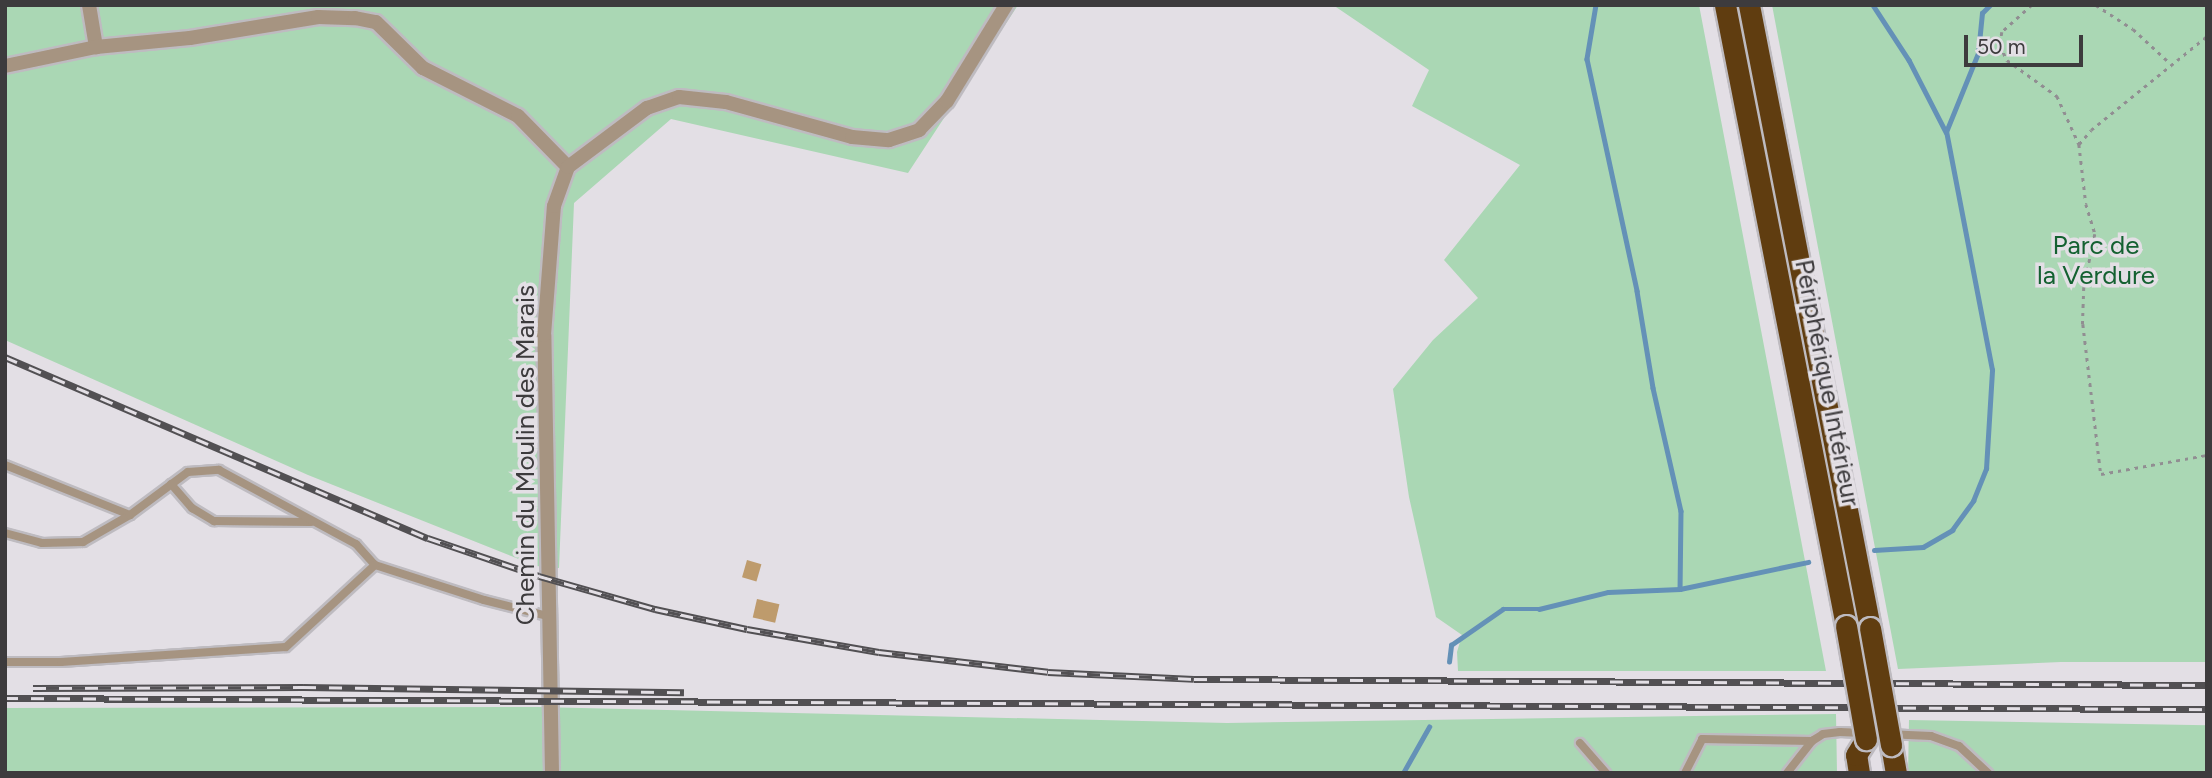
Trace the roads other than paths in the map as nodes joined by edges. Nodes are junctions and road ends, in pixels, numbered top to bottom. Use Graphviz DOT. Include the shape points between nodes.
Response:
graph roads {
  1 [pos="89,5"];
  2 [pos="1006,5"];
  3 [pos="1725,5"];
  4 [pos="1749,5"];
  5 [pos="96,47"];
  6 [pos="5,66"];
  7 [pos="568,167"];
  8 [pos="5,465"];
  9 [pos="171,484"];
  10 [pos="130,515"];
  11 [pos="315,522"];
  12 [pos="5,533"];
  13 [pos="375,565"];
  14 [pos="551,617"];
  15 [pos="5,662"];
  16 [pos="1867,739"];
  17 [pos="1812,741"];
  18 [pos="1580,743"];
  19 [pos="552,773"];
  20 [pos="1606,773"];
  21 [pos="1685,773"];
  22 [pos="1787,773"];
  23 [pos="1858,773"];
  24 [pos="1873,773"];
  25 [pos="1896,773"];
  26 [pos="1987,773"];
  1 -- 5 [label="street"];
  2 -- 7 [label="street" via="947,101 919,130 889,140 852,137 726,102 679,97 647,108"];
  3 -- 16 [label="highway, Périphérique Intérieur, bridge"];
  4 -- 25 [label="highway, bridge"];
  5 -- 6 [label="street"];
  5 -- 7 [label="street" via="190,38 318,17 376,22 423,68 518,116"];
  7 -- 14 [label="street, Chemin du Moulin des Marais" via="554,206 544,335"];
  8 -- 10 [label="lane"];
  9 -- 10 [label="lane"];
  9 -- 11 [label="lane" via="192,508 214,521"];
  9 -- 11 [label="lane" via="188,472 219,470"];
  10 -- 12 [label="lane" via="83,542 42,542"];
  11 -- 13 [label="lane" via="356,544"];
  13 -- 14 [label="lane"];
  13 -- 15 [label="lane" via="286,647"];
  14 -- 19 [label="street, Chemin du Moulin des Marais"];
  16 -- 23 [label="highway" via="1856,755"];
  16 -- 24 [label="highway, Périphérique Intérieur"];
  17 -- 21 [label="lane" via="1702,739"];
  17 -- 22 [label="lane"];
  17 -- 26 [label="lane" via="1840,732 1931,736 1959,746"];
  18 -- 20 [label="lane"];
}
